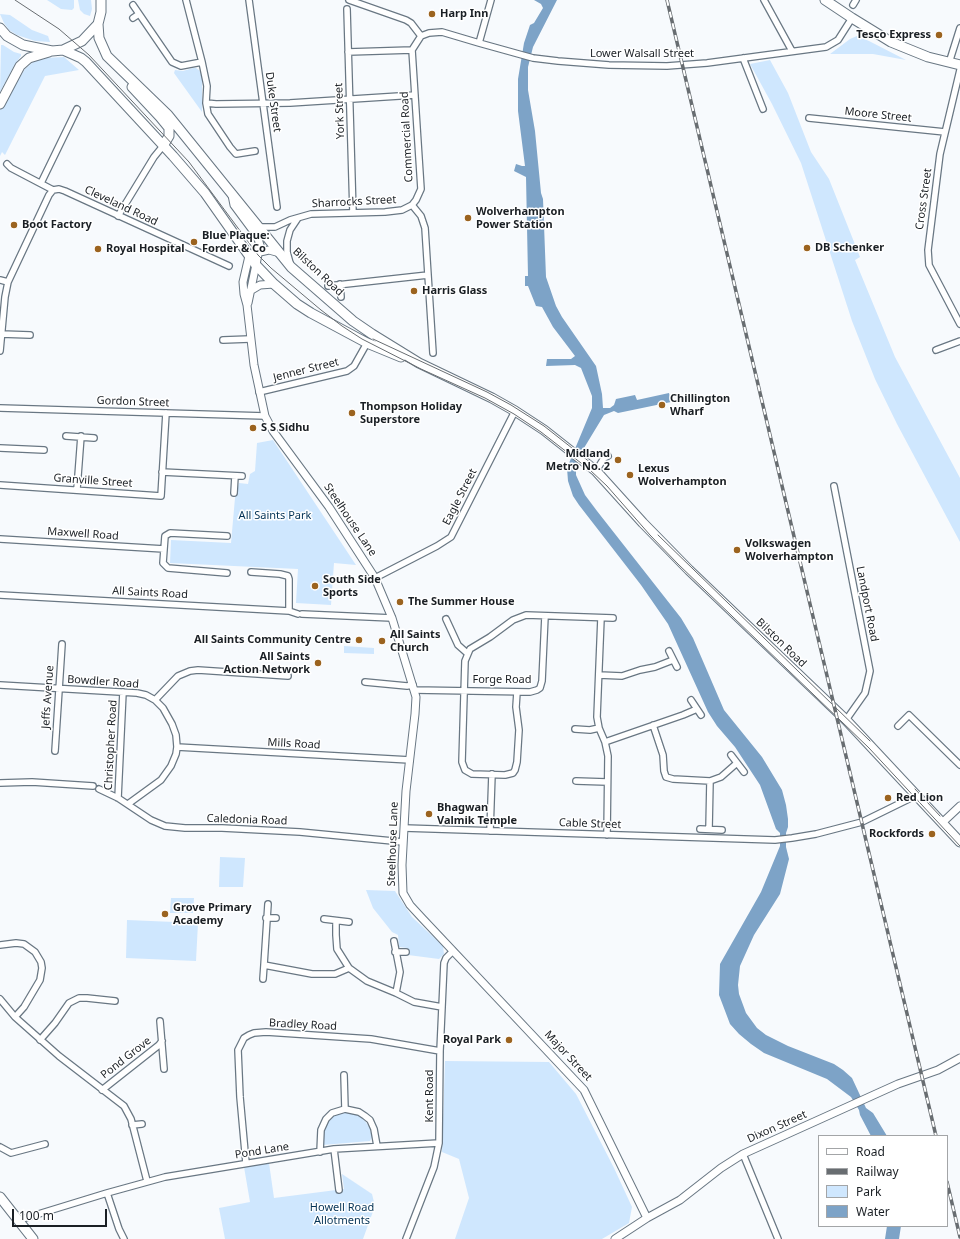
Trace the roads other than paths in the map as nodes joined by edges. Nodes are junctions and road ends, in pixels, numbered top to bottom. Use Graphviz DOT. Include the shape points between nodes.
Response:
graph roads {
  1 [pos="101,0"];
  2 [pos="108,0"];
  3 [pos="186,0"];
  4 [pos="249,0"];
  5 [pos="349,0"];
  6 [pos="491,0"];
  7 [pos="764,0"];
  8 [pos="825,0"];
  9 [pos="133,5"];
  10 [pos="346,9"];
  11 [pos="101,12"];
  12 [pos="139,14"];
  13 [pos="134,18"];
  14 [pos="852,18"];
  15 [pos="98,24"];
  16 [pos="0,28"];
  17 [pos="960,28"];
  18 [pos="421,36"];
  19 [pos="479,44"];
  20 [pos="63,50"];
  21 [pos="412,50"];
  22 [pos="52,51"];
  23 [pos="792,51"];
  24 [pos="348,52"];
  25 [pos="743,58"];
  26 [pos="202,62"];
  27 [pos="113,63"];
  28 [pos="949,63"];
  29 [pos="960,65"];
  30 [pos="960,70"];
  31 [pos="415,95"];
  32 [pos="957,97"];
  33 [pos="350,100"];
  34 [pos="206,103"];
  35 [pos="263,103"];
  36 [pos="0,104"];
  37 [pos="77,109"];
  38 [pos="763,109"];
  39 [pos="810,118"];
  40 [pos="945,132"];
  41 [pos="155,137"];
  42 [pos="163,146"];
  43 [pos="255,151"];
  44 [pos="154,157"];
  45 [pos="7,164"];
  46 [pos="41,184"];
  47 [pos="53,190"];
  48 [pos="232,195"];
  49 [pos="412,205"];
  50 [pos="277,206"];
  51 [pos="353,213"];
  52 [pos="118,216"];
  53 [pos="298,218"];
  54 [pos="259,227"];
  55 [pos="258,252"];
  56 [pos="280,253"];
  57 [pos="249,256"];
  58 [pos="255,264"];
  59 [pos="229,266"];
  60 [pos="291,267"];
  61 [pos="428,276"];
  62 [pos="0,280"];
  63 [pos="8,282"];
  64 [pos="274,284"];
  65 [pos="340,284"];
  66 [pos="328,286"];
  67 [pos="250,292"];
  68 [pos="341,297"];
  69 [pos="247,305"];
  70 [pos="960,324"];
  71 [pos="1,334"];
  72 [pos="30,335"];
  73 [pos="250,339"];
  74 [pos="223,340"];
  75 [pos="960,341"];
  76 [pos="367,343"];
  77 [pos="936,350"];
  78 [pos="0,351"];
  79 [pos="433,353"];
  80 [pos="419,363"];
  81 [pos="259,392"];
  82 [pos="0,408"];
  83 [pos="515,411"];
  84 [pos="166,413"];
  85 [pos="265,416"];
  86 [pos="66,436"];
  87 [pos="81,436"];
  88 [pos="94,438"];
  89 [pos="0,448"];
  90 [pos="44,450"];
  91 [pos="608,456"];
  92 [pos="596,471"];
  93 [pos="162,472"];
  94 [pos="235,476"];
  95 [pos="242,476"];
  96 [pos="0,485"];
  97 [pos="834,486"];
  98 [pos="77,489"];
  99 [pos="234,493"];
  100 [pos="227,536"];
  101 [pos="0,539"];
  102 [pos="164,549"];
  103 [pos="251,572"];
  104 [pos="227,573"];
  105 [pos="375,578"];
  106 [pos="0,595"];
  107 [pos="289,611"];
  108 [pos="545,616"];
  109 [pos="392,618"];
  110 [pos="601,618"];
  111 [pos="613,618"];
  112 [pos="446,619"];
  113 [pos="62,644"];
  114 [pos="669,651"];
  115 [pos="467,653"];
  116 [pos="673,660"];
  117 [pos="677,667"];
  118 [pos="599,675"];
  119 [pos="288,676"];
  120 [pos="365,682"];
  121 [pos="0,685"];
  122 [pos="414,687"];
  123 [pos="59,688"];
  124 [pos="464,690"];
  125 [pos="123,692"];
  126 [pos="517,692"];
  127 [pos="154,700"];
  128 [pos="691,700"];
  129 [pos="697,708"];
  130 [pos="701,715"];
  131 [pos="846,720"];
  132 [pos="653,725"];
  133 [pos="898,726"];
  134 [pos="598,728"];
  135 [pos="574,729"];
  136 [pos="605,742"];
  137 [pos="177,747"];
  138 [pos="55,751"];
  139 [pos="731,755"];
  140 [pos="410,760"];
  141 [pos="737,763"];
  142 [pos="960,765"];
  143 [pos="744,772"];
  144 [pos="492,774"];
  145 [pos="576,780"];
  146 [pos="710,781"];
  147 [pos="607,782"];
  148 [pos="0,783"];
  149 [pos="93,786"];
  150 [pos="99,789"];
  151 [pos="917,795"];
  152 [pos="118,798"];
  153 [pos="128,804"];
  154 [pos="960,806"];
  155 [pos="943,822"];
  156 [pos="404,828"];
  157 [pos="700,829"];
  158 [pos="709,830"];
  159 [pos="722,830"];
  160 [pos="490,831"];
  161 [pos="607,835"];
  162 [pos="403,842"];
  163 [pos="960,842"];
  164 [pos="268,904"];
  165 [pos="266,918"];
  166 [pos="276,918"];
  167 [pos="324,919"];
  168 [pos="336,920"];
  169 [pos="349,922"];
  170 [pos="394,941"];
  171 [pos="0,945"];
  172 [pos="453,951"];
  173 [pos="395,952"];
  174 [pos="406,952"];
  175 [pos="264,965"];
  176 [pos="348,968"];
  177 [pos="263,979"];
  178 [pos="396,993"];
  179 [pos="115,1001"];
  180 [pos="1,1002"];
  181 [pos="442,1008"];
  182 [pos="15,1017"];
  183 [pos="160,1021"];
  184 [pos="40,1040"];
  185 [pos="162,1041"];
  186 [pos="440,1051"];
  187 [pos="960,1058"];
  188 [pos="164,1069"];
  189 [pos="344,1075"];
  190 [pos="102,1090"];
  191 [pos="345,1109"];
  192 [pos="142,1124"];
  193 [pos="132,1125"];
  194 [pos="439,1143"];
  195 [pos="44,1144"];
  196 [pos="377,1146"];
  197 [pos="0,1147"];
  198 [pos="334,1149"];
  199 [pos="320,1152"];
  200 [pos="743,1154"];
  201 [pos="246,1163"];
  202 [pos="147,1181"];
  203 [pos="339,1190"];
  204 [pos="107,1193"];
  205 [pos="0,1197"];
  206 [pos="647,1218"];
  207 [pos="19,1220"];
  208 [pos="33,1239"];
  209 [pos="124,1239"];
  210 [pos="406,1239"];
  211 [pos="615,1239"];
  212 [pos="778,1239"];
  1 -- 11 [label="highway"];
  2 -- 11 [label="highway"];
  3 -- 26 [label="street"];
  4 -- 35 [label="street, Duke Street"];
  5 -- 18 [label="street" via="406,20"];
  6 -- 19 [label="street"];
  7 -- 23 [label="street"];
  8 -- 14 [label="highway"];
  9 -- 12 [label="street"];
  10 -- 24 [label="street, York Street"];
  11 -- 15 [label="highway"];
  12 -- 13 [label="street"];
  12 -- 26 [label="street" via="172,62 181,66"];
  14 -- 23 [label="street, Lower Walsall Street" via="838,40 832,44"];
  14 -- 28 [label="highway" via="891,42"];
  15 -- 20 [label="highway" via="82,41"];
  15 -- 27 [label="highway, Bilston Road" via="102,46"];
  16 -- 22 [label="highway" via="23,46"];
  17 -- 28 [label="street"];
  18 -- 19 [label="street, Lower Walsall Street" via="442,32"];
  18 -- 21 [label="street"];
  19 -- 25 [label="street, Lower Walsall Street" via="533,58 596,64 666,66"];
  20 -- 22 [label="highway"];
  20 -- 41 [label="highway" via="86,62"];
  21 -- 24 [label="street"];
  21 -- 31 [label="street, Commercial Road"];
  22 -- 36 [label="highway" via="29,58 20,66"];
  23 -- 25 [label="street, Lower Walsall Street"];
  24 -- 33 [label="street, York Street"];
  25 -- 38 [label="street"];
  26 -- 34 [label="street" via="207,86"];
  27 -- 42 [label="highway" via="167,125 169,136"];
  27 -- 48 [label="highway, Bilston Road" via="168,115"];
  28 -- 29 [label="highway"];
  30 -- 32 [label="street, Cross Street"];
  31 -- 33 [label="street"];
  31 -- 49 [label="street, Commercial Road" via="420,188 419,196"];
  32 -- 40 [label="street, Cross Street"];
  33 -- 35 [label="street"];
  33 -- 51 [label="street, York Street"];
  34 -- 35 [label="street"];
  34 -- 43 [label="street" via="208,114 236,154"];
  35 -- 50 [label="street, Duke Street"];
  37 -- 46 [label="street"];
  39 -- 40 [label="street, Moore Street"];
  40 -- 70 [label="street, Cross Street" via="928,250 929,265"];
  41 -- 42 [label="highway"];
  41 -- 44 [label="street"];
  42 -- 44 [label="street"];
  42 -- 57 [label="highway" via="205,193"];
  44 -- 52 [label="street"];
  45 -- 46 [label="street, Cleveland Road"];
  46 -- 47 [label="street, Cleveland Road"];
  47 -- 52 [label="street, Cleveland Road" via="65,191"];
  47 -- 63 [label="street"];
  48 -- 54 [label="highway, Bilston Road"];
  48 -- 55 [label="street, Steelhouse Lane" via="234,205 259,241"];
  49 -- 51 [label="street, Sharrocks Street" via="402,210"];
  49 -- 61 [label="street" via="421,216 425,228"];
  51 -- 53 [label="street, Sharrocks Street" via="311,214"];
  52 -- 59 [label="street, Cleveland Road"];
  53 -- 54 [label="street, Sharrocks Street" via="275,227"];
  53 -- 60 [label="street, Sharrocks Street" via="290,230 287,241"];
  54 -- 56 [label="highway, Bilston Road"];
  55 -- 56 [label="street" via="269,250"];
  55 -- 57 [label="street"];
  55 -- 58 [label="street, Steelhouse Lane"];
  56 -- 60 [label="highway, Bilston Road"];
  57 -- 58 [label="highway"];
  57 -- 69 [label="street, Steelhouse Lane" via="244,282"];
  58 -- 64 [label="highway"];
  58 -- 67 [label="street, Steelhouse Lane"];
  60 -- 80 [label="highway, Bilston Road" via="353,320"];
  61 -- 65 [label="street"];
  61 -- 79 [label="street"];
  62 -- 63 [label="street"];
  63 -- 71 [label="street"];
  64 -- 67 [label="street" via="260,285"];
  64 -- 76 [label="highway" via="311,313"];
  65 -- 66 [label="street"];
  65 -- 68 [label="street"];
  67 -- 69 [label="street, Steelhouse Lane"];
  69 -- 73 [label="street, Steelhouse Lane"];
  71 -- 72 [label="street"];
  71 -- 78 [label="street"];
  73 -- 74 [label="street"];
  73 -- 81 [label="street, Steelhouse Lane"];
  75 -- 77 [label="street"];
  76 -- 80 [label="highway"];
  76 -- 81 [label="street, Jenner Street" via="354,366 347,371"];
  80 -- 83 [label="highway, Bilston Road"];
  81 -- 85 [label="street, Steelhouse Lane"];
  82 -- 84 [label="street, Gordon Street"];
  83 -- 92 [label="highway, Bilston Road"];
  83 -- 105 [label="street, Eagle Street" via="450,537"];
  84 -- 85 [label="street, Gordon Street"];
  84 -- 93 [label="street, Granville Street"];
  85 -- 105 [label="street, Steelhouse Lane" via="273,431 330,507"];
  86 -- 87 [label="street"];
  87 -- 88 [label="street"];
  87 -- 98 [label="street"];
  89 -- 90 [label="street"];
  91 -- 92 [label="street"];
  92 -- 131 [label="highway, Bilston Road" via="689,570"];
  93 -- 94 [label="street"];
  93 -- 98 [label="street, Granville Street" via="161,496"];
  94 -- 95 [label="street"];
  94 -- 99 [label="street"];
  96 -- 98 [label="street, Granville Street"];
  97 -- 131 [label="street, Landport Road" via="870,671 865,693"];
  100 -- 102 [label="street" via="170,533 165,536"];
  101 -- 102 [label="street, Maxwell Road"];
  102 -- 104 [label="street" via="163,563 168,568"];
  103 -- 107 [label="street" via="288,576"];
  105 -- 109 [label="street, Steelhouse Lane"];
  106 -- 107 [label="street, All Saints Road"];
  107 -- 109 [label="street, All Saints Road" via="300,614"];
  108 -- 110 [label="street"];
  108 -- 115 [label="street" via="520,616"];
  108 -- 126 [label="street, Forge Road" via="541,686 534,692"];
  109 -- 122 [label="street, Steelhouse Lane"];
  110 -- 111 [label="street"];
  110 -- 118 [label="street"];
  112 -- 115 [label="street" via="458,645"];
  113 -- 123 [label="street, Jeffs Avenue"];
  114 -- 116 [label="street"];
  115 -- 124 [label="street"];
  116 -- 117 [label="street"];
  116 -- 118 [label="street" via="622,676"];
  118 -- 134 [label="street"];
  119 -- 127 [label="street" via="190,671 178,676"];
  120 -- 122 [label="street, Forge Road"];
  121 -- 123 [label="street, Bowdler Road"];
  122 -- 124 [label="street, Forge Road"];
  122 -- 140 [label="street, Steelhouse Lane" via="416,706"];
  123 -- 125 [label="street, Bowdler Road"];
  123 -- 138 [label="street, Jeffs Avenue"];
  124 -- 126 [label="street, Forge Road"];
  124 -- 144 [label="street" via="463,767 472,774"];
  125 -- 127 [label="street, Bowdler Road" via="146,695"];
  125 -- 152 [label="street, Christopher Road"];
  126 -- 144 [label="street" via="517,766 513,773"];
  127 -- 137 [label="street" via="163,708 172,724"];
  128 -- 129 [label="street"];
  129 -- 130 [label="street"];
  129 -- 132 [label="street"];
  131 -- 151 [label="highway, Bilston Road"];
  132 -- 136 [label="street"];
  132 -- 146 [label="street" via="663,755 666,777"];
  133 -- 142 [label="street" via="909,715"];
  134 -- 135 [label="street"];
  134 -- 136 [label="street"];
  136 -- 147 [label="street" via="608,756"];
  137 -- 140 [label="street, Mills Road"];
  137 -- 153 [label="street" via="171,766 164,776"];
  139 -- 141 [label="street"];
  140 -- 156 [label="street, Steelhouse Lane"];
  141 -- 143 [label="street"];
  141 -- 146 [label="street" via="721,777"];
  144 -- 160 [label="street"];
  145 -- 147 [label="street"];
  146 -- 158 [label="street"];
  147 -- 161 [label="street"];
  148 -- 149 [label="street" via="32,782"];
  150 -- 152 [label="street, Caledonia Road"];
  151 -- 155 [label="highway, Bilston Road"];
  151 -- 161 [label="street, Cable Street" via="862,822 792,838 775,840"];
  152 -- 153 [label="street, Caledonia Road"];
  153 -- 162 [label="street, Caledonia Road" via="160,825 173,828 300,832"];
  154 -- 155 [label="street"];
  155 -- 163 [label="highway, Bilston Road"];
  156 -- 160 [label="street, Cable Street"];
  156 -- 162 [label="street, Steelhouse Lane"];
  157 -- 158 [label="street"];
  158 -- 159 [label="street"];
  160 -- 161 [label="street, Cable Street"];
  162 -- 172 [label="street, Steelhouse Lane" via="402,884 405,898"];
  164 -- 165 [label="street"];
  165 -- 166 [label="street"];
  165 -- 175 [label="street"];
  167 -- 168 [label="street"];
  168 -- 169 [label="street"];
  168 -- 176 [label="street" via="337,950"];
  170 -- 173 [label="street"];
  171 -- 182 [label="street" via="24,944 35,952 41,962 40,980"];
  172 -- 181 [label="street, Kent Road" via="444,963"];
  172 -- 206 [label="street, Major Street" via="584,1090"];
  173 -- 174 [label="street"];
  173 -- 178 [label="street" via="400,972"];
  175 -- 176 [label="street" via="312,974 335,974"];
  175 -- 177 [label="street"];
  176 -- 178 [label="street" via="367,981"];
  178 -- 181 [label="street" via="414,1002"];
  179 -- 184 [label="street" via="79,998 70,1002"];
  180 -- 182 [label="street"];
  181 -- 186 [label="street, Kent Road"];
  182 -- 184 [label="street"];
  183 -- 185 [label="street, Pond Grove"];
  184 -- 190 [label="street"];
  185 -- 188 [label="street, Pond Grove"];
  185 -- 190 [label="street, Pond Grove"];
  186 -- 194 [label="street, Kent Road"];
  186 -- 201 [label="street, Bradley Road" via="371,1039 266,1032 249,1035 244,1038 238,1054"];
  187 -- 200 [label="street, Dixon Street" via="938,1070 909,1080"];
  189 -- 191 [label="street"];
  190 -- 193 [label="street" via="124,1106"];
  191 -- 196 [label="street" via="359,1112 370,1120"];
  191 -- 199 [label="street" via="332,1113 326,1119 321,1130"];
  192 -- 193 [label="street"];
  193 -- 202 [label="street"];
  194 -- 196 [label="street, Pond Lane"];
  194 -- 210 [label="street, Kent Road" via="434,1167"];
  195 -- 197 [label="street" via="11,1153"];
  196 -- 198 [label="street, Pond Lane"];
  198 -- 199 [label="street, Pond Lane"];
  198 -- 203 [label="street"];
  199 -- 201 [label="street, Pond Lane"];
  200 -- 206 [label="street, Dixon Street" via="680,1200"];
  200 -- 212 [label="street"];
  201 -- 202 [label="street, Pond Lane"];
  202 -- 204 [label="street, Pond Lane"];
  204 -- 207 [label="street, Pond Lane"];
  204 -- 209 [label="street"];
  205 -- 207 [label="highway"];
  206 -- 211 [label="street, Dixon Street"];
  207 -- 208 [label="highway"];
}
